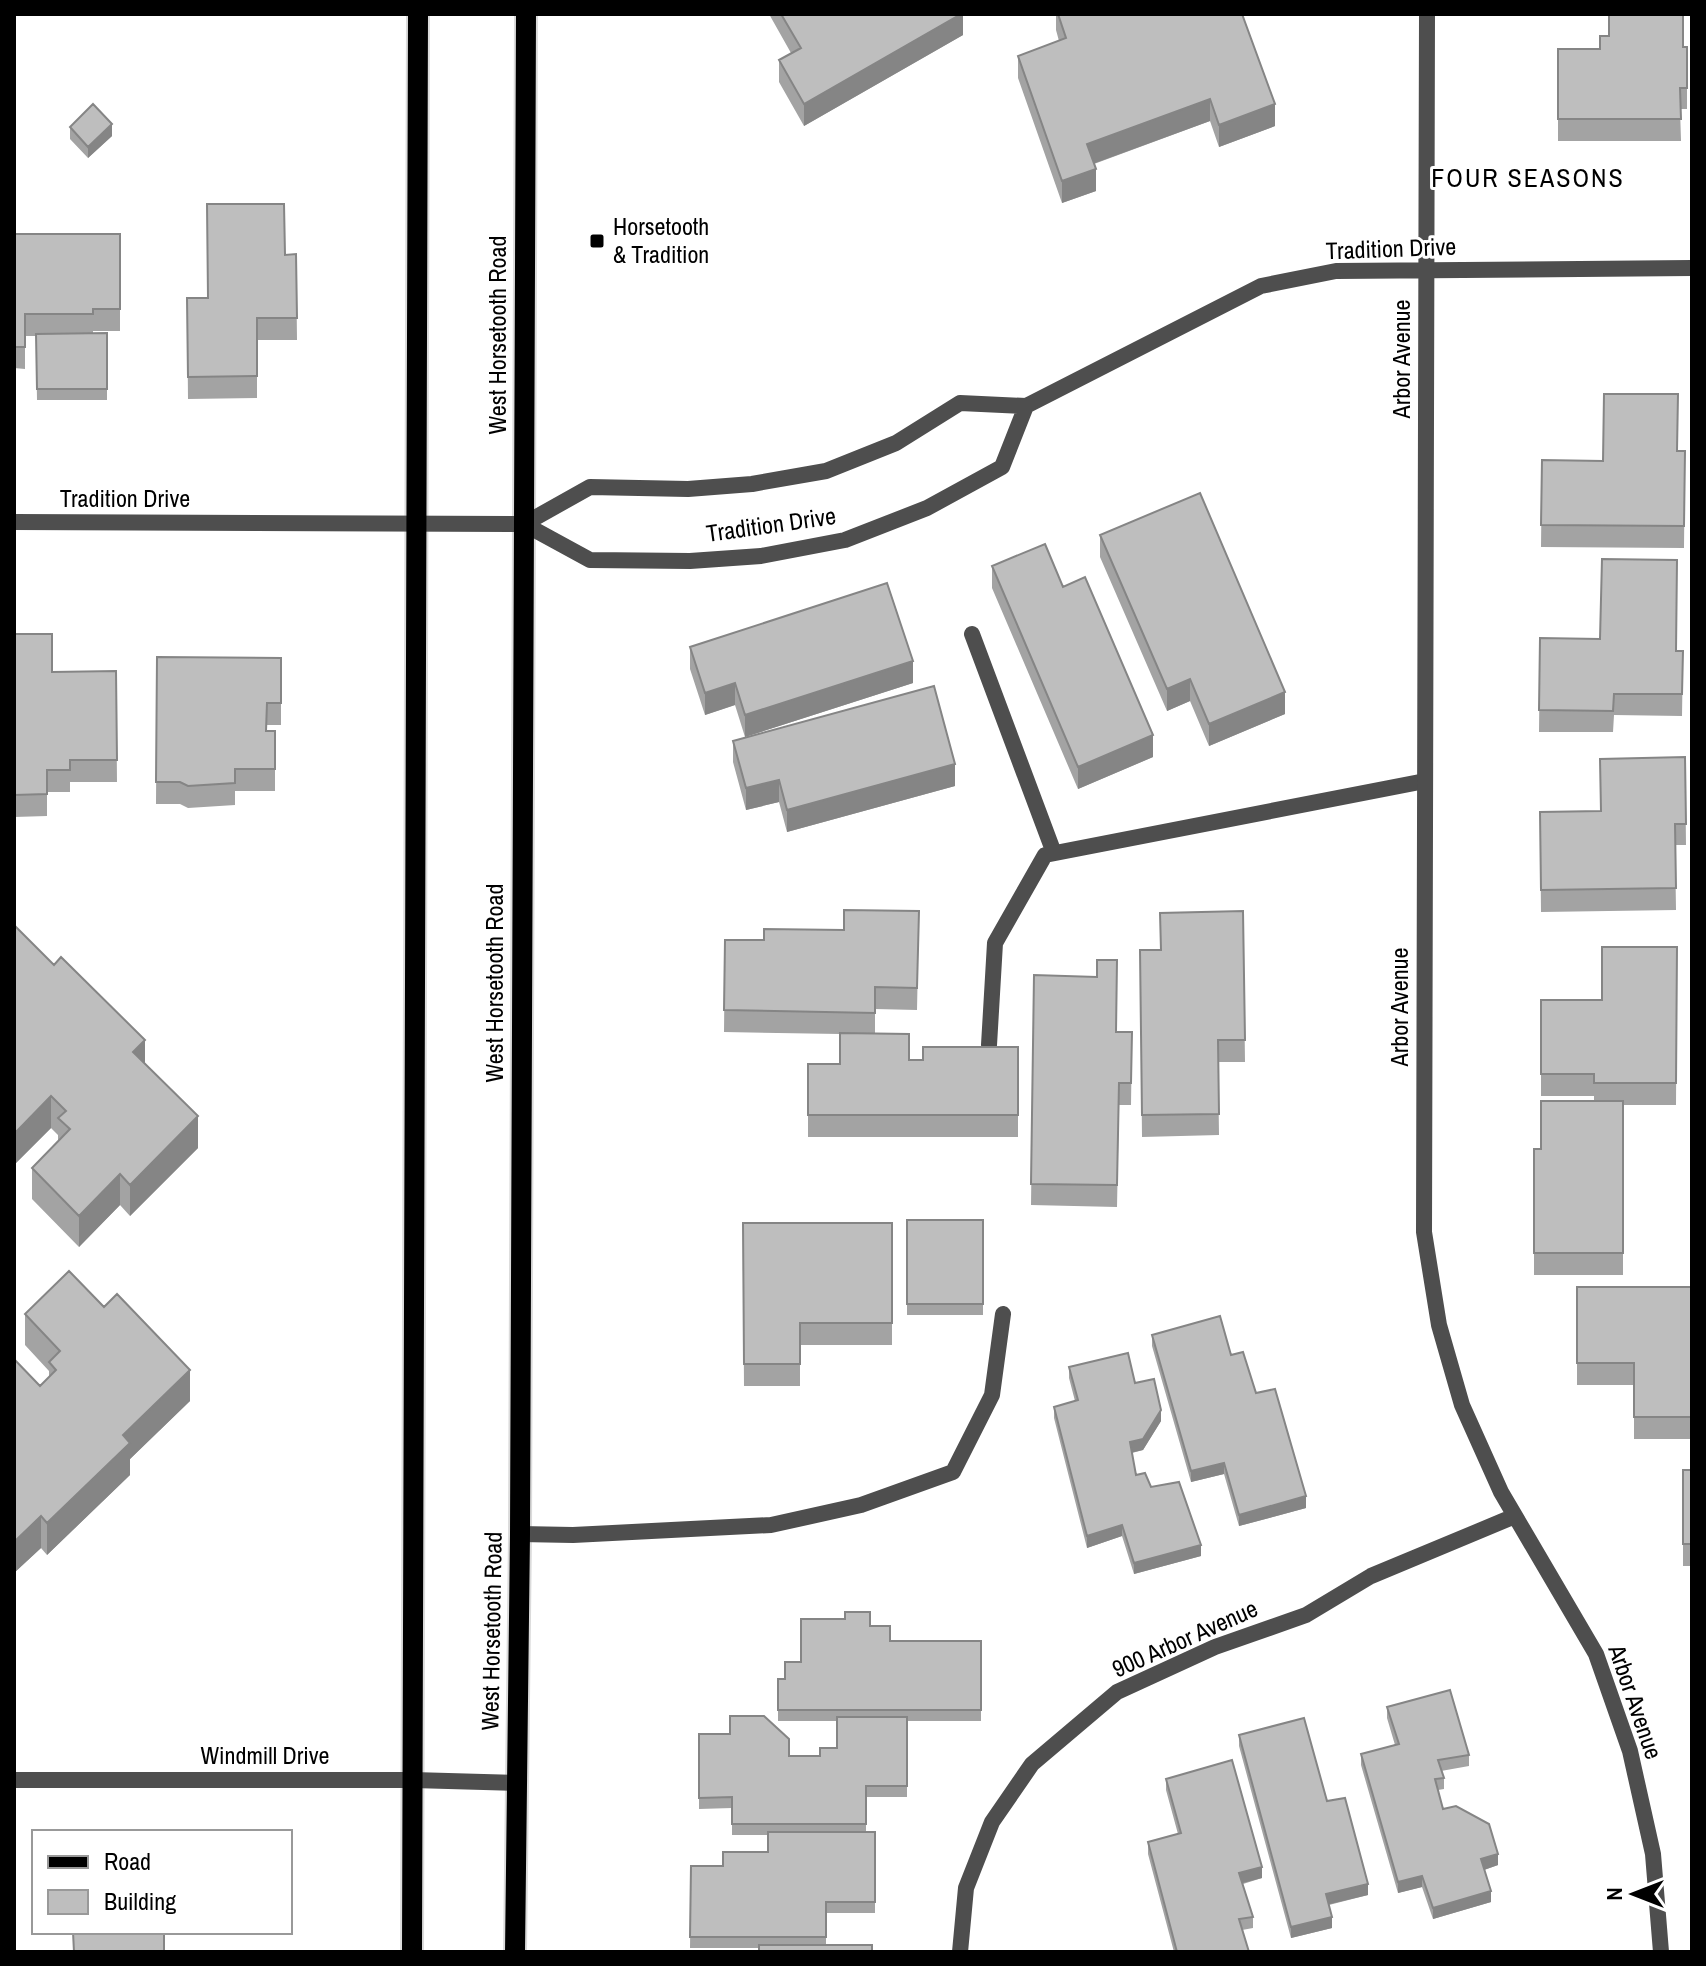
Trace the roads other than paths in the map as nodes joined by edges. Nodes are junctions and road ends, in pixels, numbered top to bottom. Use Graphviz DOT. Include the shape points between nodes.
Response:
graph roads {
  1 [pos="418,14"];
  2 [pos="526,14"];
  3 [pos="1427,14"];
  4 [pos="1692,268"];
  5 [pos="1426,271"];
  6 [pos="1026,406"];
  7 [pos="14,522"];
  8 [pos="418,522"];
  9 [pos="524,524"];
  10 [pos="972,634"];
  11 [pos="1425,781"];
  12 [pos="1054,853"];
  13 [pos="989,1045"];
  14 [pos="1003,1314"];
  15 [pos="1515,1516"];
  16 [pos="520,1534"];
  17 [pos="14,1780"];
  18 [pos="413,1780"];
  19 [pos="516,1783"];
  20 [pos="412,1952"];
  21 [pos="515,1952"];
  22 [pos="960,1952"];
  23 [pos="1661,1952"];
  1 -- 8 [label="main road"];
  2 -- 9 [label="main road, West Horsetooth Road"];
  3 -- 5 [label="street, Arbor Avenue"];
  4 -- 5 [label="street, Tradition Drive"];
  5 -- 6 [label="street, Tradition Drive" via="1336,271 1261,286"];
  5 -- 11 [label="street, Arbor Avenue"];
  6 -- 9 [label="street, Tradition Drive" via="960,403 896,443 826,471 688,489 590,487"];
  6 -- 9 [label="street, Tradition Drive" via="1002,467 927,508 845,540 761,556 590,560"];
  7 -- 8 [label="street, Tradition Drive"];
  8 -- 9 [label="street, Tradition Drive"];
  8 -- 18 [label="main road"];
  9 -- 16 [label="main road, West Horsetooth Road"];
  10 -- 12 [label="street"];
  11 -- 12 [label="street"];
  11 -- 15 [label="street, Arbor Avenue" via="1424,1232 1439,1325 1462,1405"];
  12 -- 13 [label="street" via="1045,855 995,943"];
  14 -- 16 [label="street" via="992,1395 953,1472 861,1505 771,1525"];
  15 -- 22 [label="street, 900 Arbor Avenue" via="1371,1576 1306,1615 1215,1647 1117,1692 1032,1764 992,1822 966,1888"];
  15 -- 23 [label="street, Arbor Avenue" via="1596,1654 1630,1751 1653,1854"];
  16 -- 19 [label="main road, West Horsetooth Road"];
  17 -- 18 [label="street, Windmill Drive"];
  18 -- 19 [label="street, Windmill Drive"];
  18 -- 20 [label="main road"];
  19 -- 21 [label="main road, West Horsetooth Road"];
}
